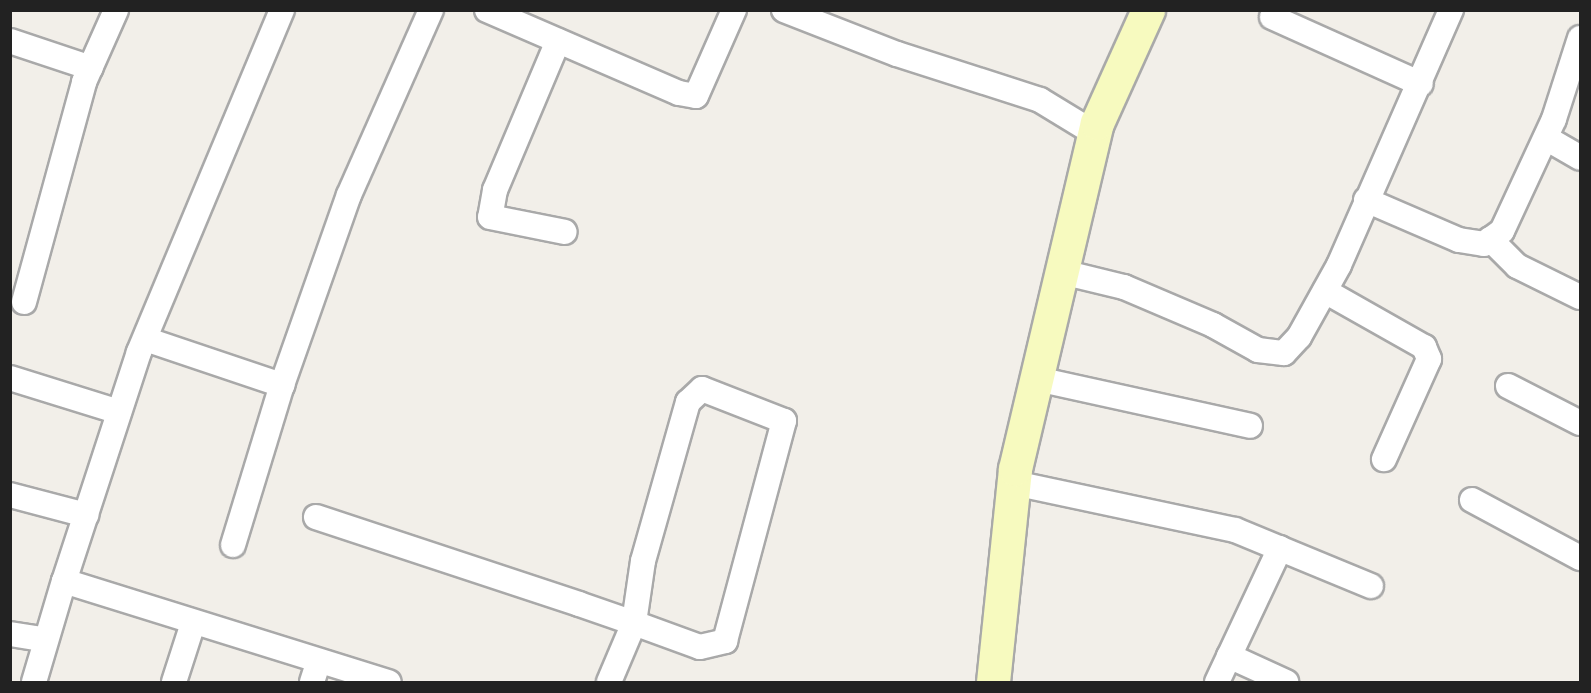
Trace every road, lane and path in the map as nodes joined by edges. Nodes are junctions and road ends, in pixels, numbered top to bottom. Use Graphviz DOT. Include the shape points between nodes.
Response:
graph roads {
  1 [pos="116,10"];
  2 [pos="282,10"];
  3 [pos="431,10"];
  4 [pos="487,10"];
  5 [pos="734,10"];
  6 [pos="784,10"];
  7 [pos="1148,10"];
  8 [pos="1452,10"];
  9 [pos="1272,17"];
  10 [pos="1581,38"];
  11 [pos="10,41"];
  12 [pos="558,41"];
  13 [pos="91,68"];
  14 [pos="1421,84"];
  15 [pos="1094,133"];
  16 [pos="1546,138"];
  17 [pos="1581,158"];
  18 [pos="1366,200"];
  19 [pos="565,232"];
  20 [pos="1490,239"];
  21 [pos="1062,272"];
  22 [pos="1325,291"];
  23 [pos="1581,297"];
  24 [pos="24,302"];
  25 [pos="145,339"];
  26 [pos="10,378"];
  27 [pos="1037,379"];
  28 [pos="282,385"];
  29 [pos="1508,386"];
  30 [pos="119,412"];
  31 [pos="1581,423"];
  32 [pos="1250,426"];
  33 [pos="1384,459"];
  34 [pos="1014,483"];
  35 [pos="10,495"];
  36 [pos="1472,500"];
  37 [pos="86,514"];
  38 [pos="316,517"];
  39 [pos="233,545"];
  40 [pos="1280,548"];
  41 [pos="1580,556"];
  42 [pos="64,581"];
  43 [pos="1371,586"];
  44 [pos="193,623"];
  45 [pos="634,623"];
  46 [pos="10,634"];
  47 [pos="46,640"];
  48 [pos="1229,656"];
  49 [pos="315,672"];
  50 [pos="34,682"];
  51 [pos="174,682"];
  52 [pos="389,682"];
  53 [pos="609,682"];
  54 [pos="993,682"];
  55 [pos="1217,682"];
  56 [pos="1286,682"];
  1 -- 13 [label="street"];
  2 -- 25 [label="street"];
  3 -- 28 [label="street" via="348,195"];
  4 -- 12 [label="street"];
  5 -- 12 [label="street" via="696,96 679,93"];
  6 -- 15 [label="street" via="897,54 1040,100"];
  7 -- 15 [label="street"];
  8 -- 14 [label="street"];
  9 -- 14 [label="street"];
  10 -- 16 [label="street"];
  11 -- 13 [label="street"];
  12 -- 19 [label="street" via="495,190 490,217"];
  13 -- 24 [label="street"];
  14 -- 18 [label="street"];
  15 -- 21 [label="street"];
  16 -- 17 [label="street"];
  16 -- 20 [label="street" via="1502,231"];
  18 -- 20 [label="street" via="1459,240 1484,244"];
  18 -- 22 [label="street"];
  20 -- 23 [label="street" via="1517,266"];
  21 -- 22 [label="street" via="1124,287 1213,325 1258,350 1284,353 1299,337"];
  21 -- 27 [label="street"];
  22 -- 33 [label="street" via="1424,347 1429,359"];
  25 -- 28 [label="street"];
  25 -- 30 [label="street"];
  26 -- 30 [label="street"];
  27 -- 32 [label="street"];
  27 -- 34 [label="street"];
  28 -- 39 [label="street"];
  29 -- 31 [label="street"];
  30 -- 37 [label="street"];
  34 -- 40 [label="street" via="1235,530"];
  34 -- 54 [label="street"];
  35 -- 37 [label="street"];
  36 -- 41 [label="street"];
  37 -- 42 [label="street"];
  38 -- 45 [label="street"];
  40 -- 43 [label="street"];
  40 -- 48 [label="street"];
  42 -- 44 [label="street"];
  42 -- 47 [label="street"];
  44 -- 49 [label="street"];
  44 -- 51 [label="street"];
  45 -- 45 [label="street" via="700,647 725,641 784,421 702,389 688,402 644,561"];
  45 -- 53 [label="street"];
  46 -- 47 [label="street"];
  47 -- 50 [label="street"];
  48 -- 55 [label="street"];
  48 -- 56 [label="street"];
  49 -- 52 [label="street"];
}
